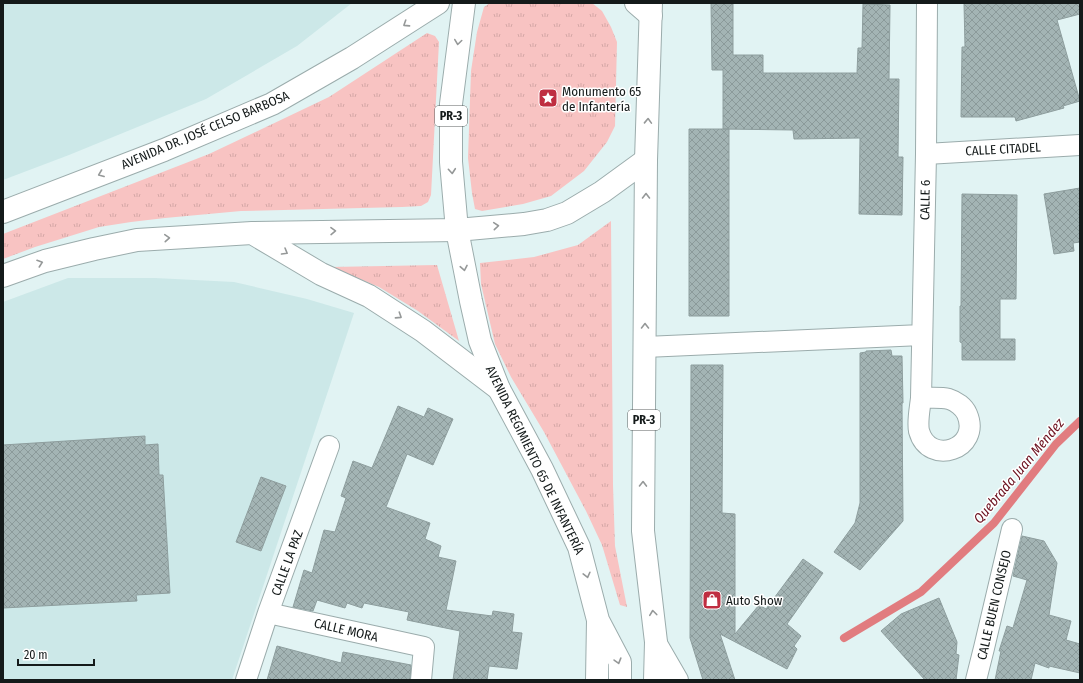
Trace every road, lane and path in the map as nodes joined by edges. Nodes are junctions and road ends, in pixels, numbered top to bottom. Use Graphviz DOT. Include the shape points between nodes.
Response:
graph roads {
  1 [pos="438,3"];
  2 [pos="464,3"];
  3 [pos="927,3"];
  4 [pos="646,7"];
  5 [pos="1080,145"];
  6 [pos="926,154"];
  7 [pos="646,160"];
  8 [pos="3,212"];
  9 [pos="457,230"];
  10 [pos="252,233"];
  11 [pos="3,276"];
  12 [pos="922,335"];
  13 [pos="645,347"];
  14 [pos="499,389"];
  15 [pos="921,398"];
  16 [pos="330,446"];
  17 [pos="1012,529"];
  18 [pos="268,613"];
  19 [pos="598,620"];
  20 [pos="656,642"];
  21 [pos="246,680"];
  22 [pos="421,680"];
  23 [pos="597,680"];
  24 [pos="620,680"];
  25 [pos="655,680"];
  26 [pos="678,680"];
  27 [pos="976,680"];
  1 -- 8 [label="main road, AVENIDA DR. JOSÉ CELSO BARBOSA, one-way" via="352,58 272,104 164,150"];
  2 -- 9 [label="main road, AVENIDA REGIMIENTO 65 DE INFANTERÍA / PR-3, one-way" via="450,104 451,162"];
  3 -- 6 [label="street, CALLE 6"];
  7 -- 4 [label="main road, PR-3, one-way"];
  5 -- 6 [label="street, CALLE CITADEL"];
  6 -- 12 [label="street, CALLE 6"];
  9 -- 7 [label="main road, one-way" via="524,224 567,213 602,192"];
  13 -- 7 [label="main road, PR-3, one-way"];
  10 -- 9 [label="main road, one-way"];
  9 -- 14 [label="main road, AVENIDA REGIMIENTO 65 DE INFANTERÍA / PR-3, one-way" via="480,341"];
  11 -- 10 [label="main road, one-way" via="45,261 136,240"];
  10 -- 14 [label="main road, one-way" via="321,274 369,296 423,331"];
  12 -- 13 [label="street"];
  12 -- 15 [label="street, CALLE 6"];
  20 -- 13 [label="main road, PR-3, one-way" via="643,531"];
  14 -- 19 [label="main road, AVENIDA REGIMIENTO 65 DE INFANTERÍA / PR-3, one-way" via="542,469 579,547"];
  16 -- 18 [label="street, CALLE LA PAZ"];
  17 -- 27 [label="street, CALLE BUEN CONSEJO"];
  18 -- 21 [label="street, CALLE LA PAZ"];
  18 -- 22 [label="street, CALLE MORA" via="424,647"];
  19 -- 23 [label="main road, AVENIDA REGIMIENTO 65 DE INFANTERÍA / PR-3"];
  19 -- 24 [label="main road, one-way" via="620,662"];
  20 -- 25 [label="main road, PR-3"];
  20 -- 26 [label="street"];
}
